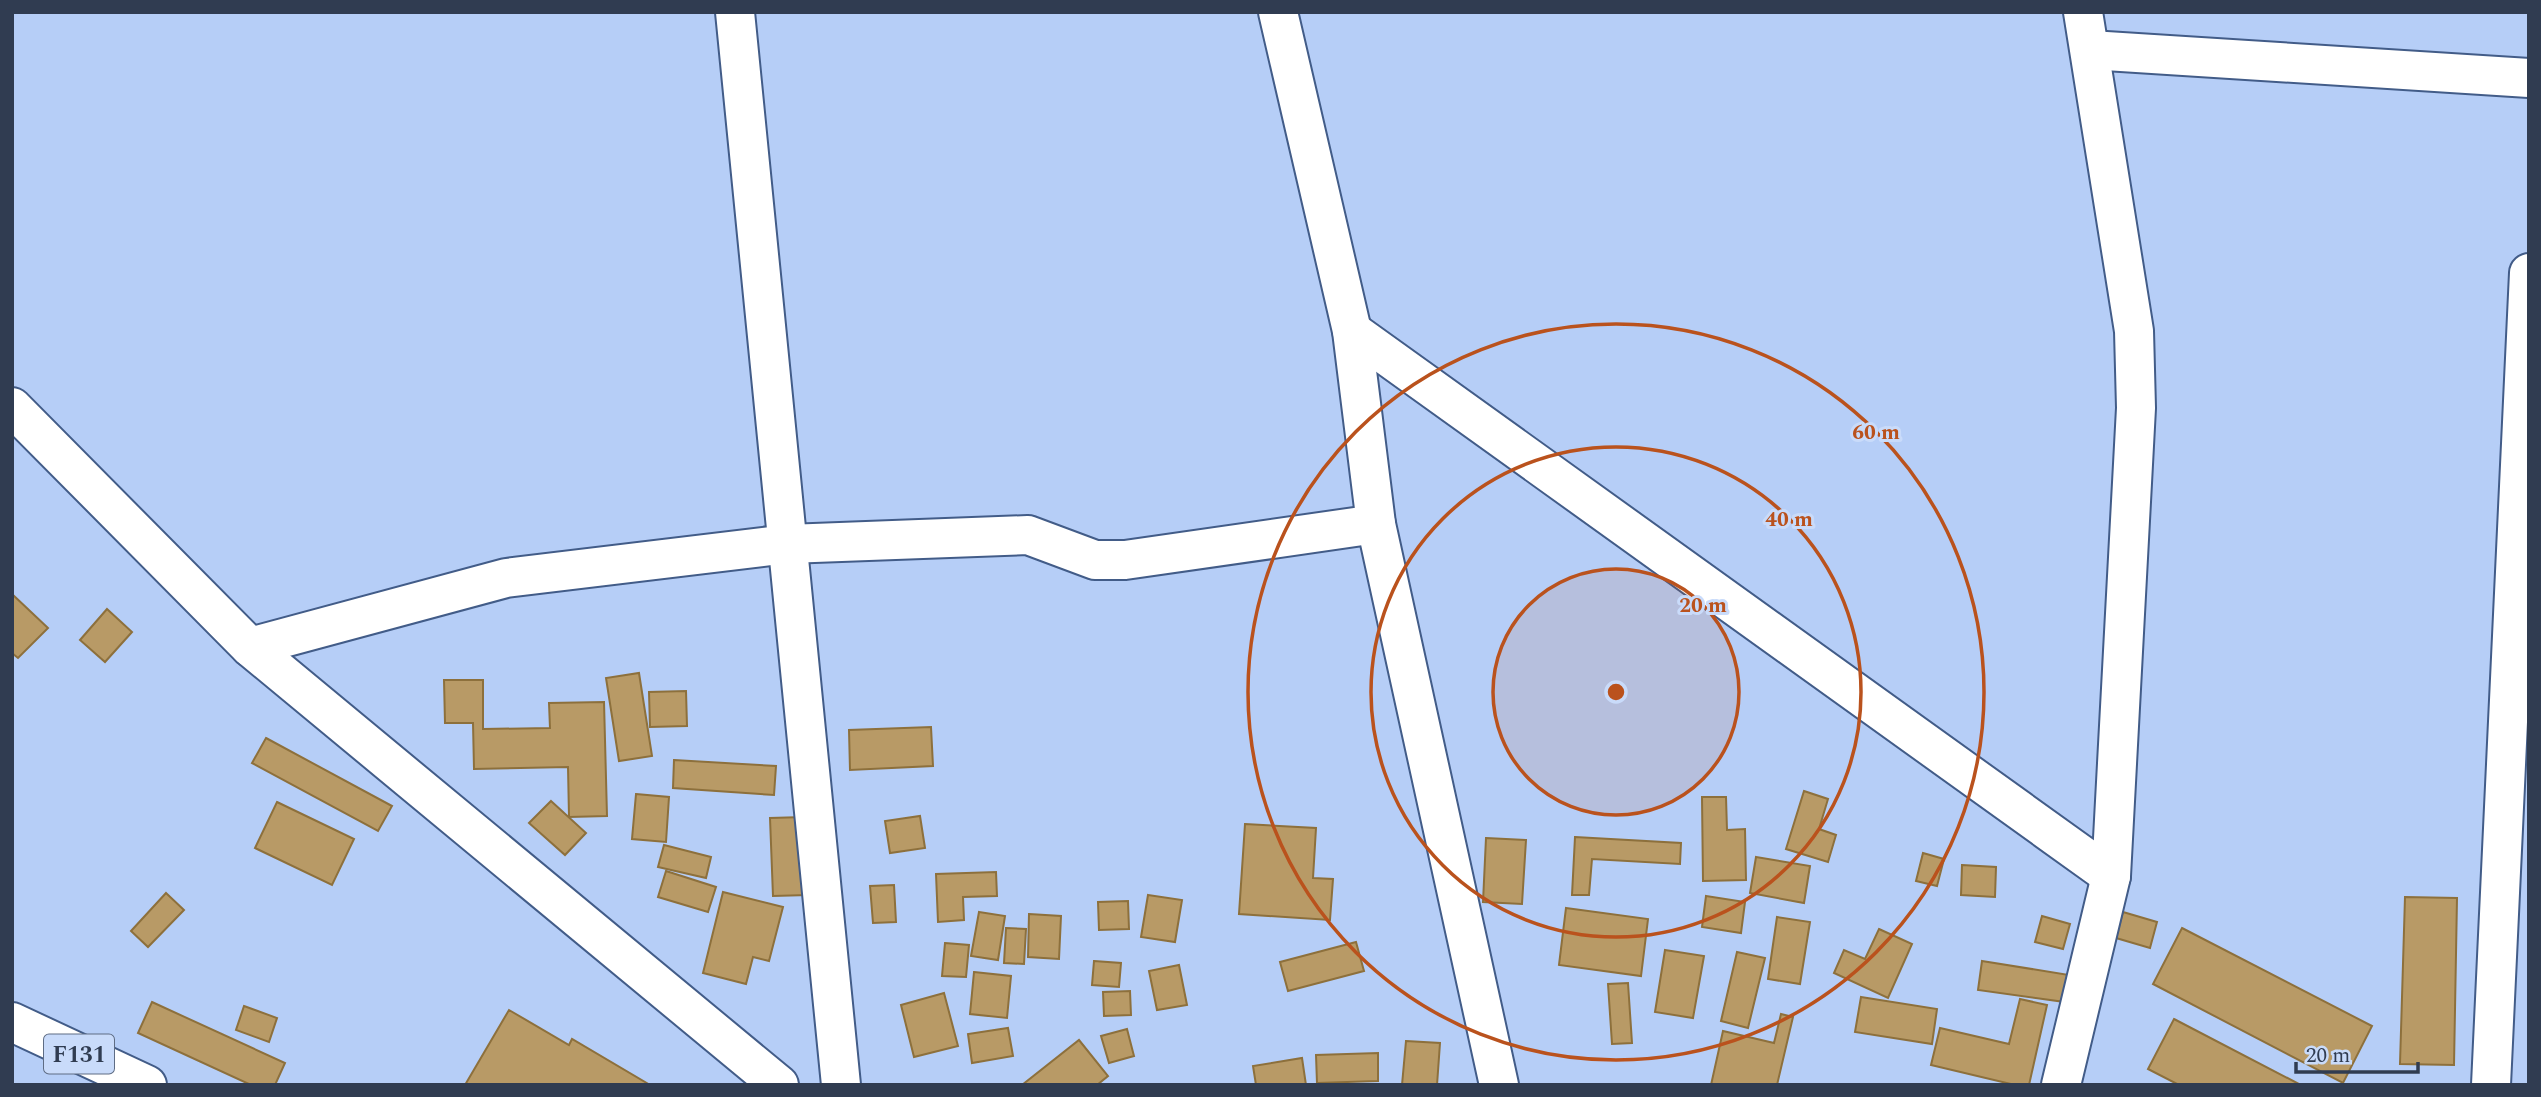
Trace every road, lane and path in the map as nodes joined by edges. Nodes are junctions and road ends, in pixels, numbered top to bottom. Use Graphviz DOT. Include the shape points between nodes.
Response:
graph roads {
  1 [pos="734,12"];
  2 [pos="1278,12"];
  3 [pos="2083,12"];
  4 [pos="2090,50"];
  5 [pos="2529,78"];
  6 [pos="2529,273"];
  7 [pos="1352,331"];
  8 [pos="12,407"];
  9 [pos="1376,524"];
  10 [pos="787,544"];
  11 [pos="250,647"];
  12 [pos="2111,876"];
  13 [pos="12,1023"];
  14 [pos="147,1085"];
  15 [pos="779,1085"];
  16 [pos="841,1085"];
  17 [pos="1499,1085"];
  18 [pos="2061,1085"];
  19 [pos="2491,1085"];
  1 -- 10 [label="street"];
  2 -- 7 [label="street"];
  3 -- 4 [label="street"];
  4 -- 5 [label="street"];
  4 -- 12 [label="street" via="2135,344 2136,408"];
  6 -- 19 [label="street"];
  7 -- 9 [label="street"];
  7 -- 12 [label="street"];
  8 -- 11 [label="street"];
  9 -- 10 [label="street" via="1125,560 1096,559 1028,535"];
  9 -- 17 [label="street"];
  10 -- 11 [label="street" via="506,578"];
  10 -- 16 [label="street"];
  11 -- 15 [label="street"];
  12 -- 18 [label="street"];
  13 -- 14 [label="street, F131"];
}
